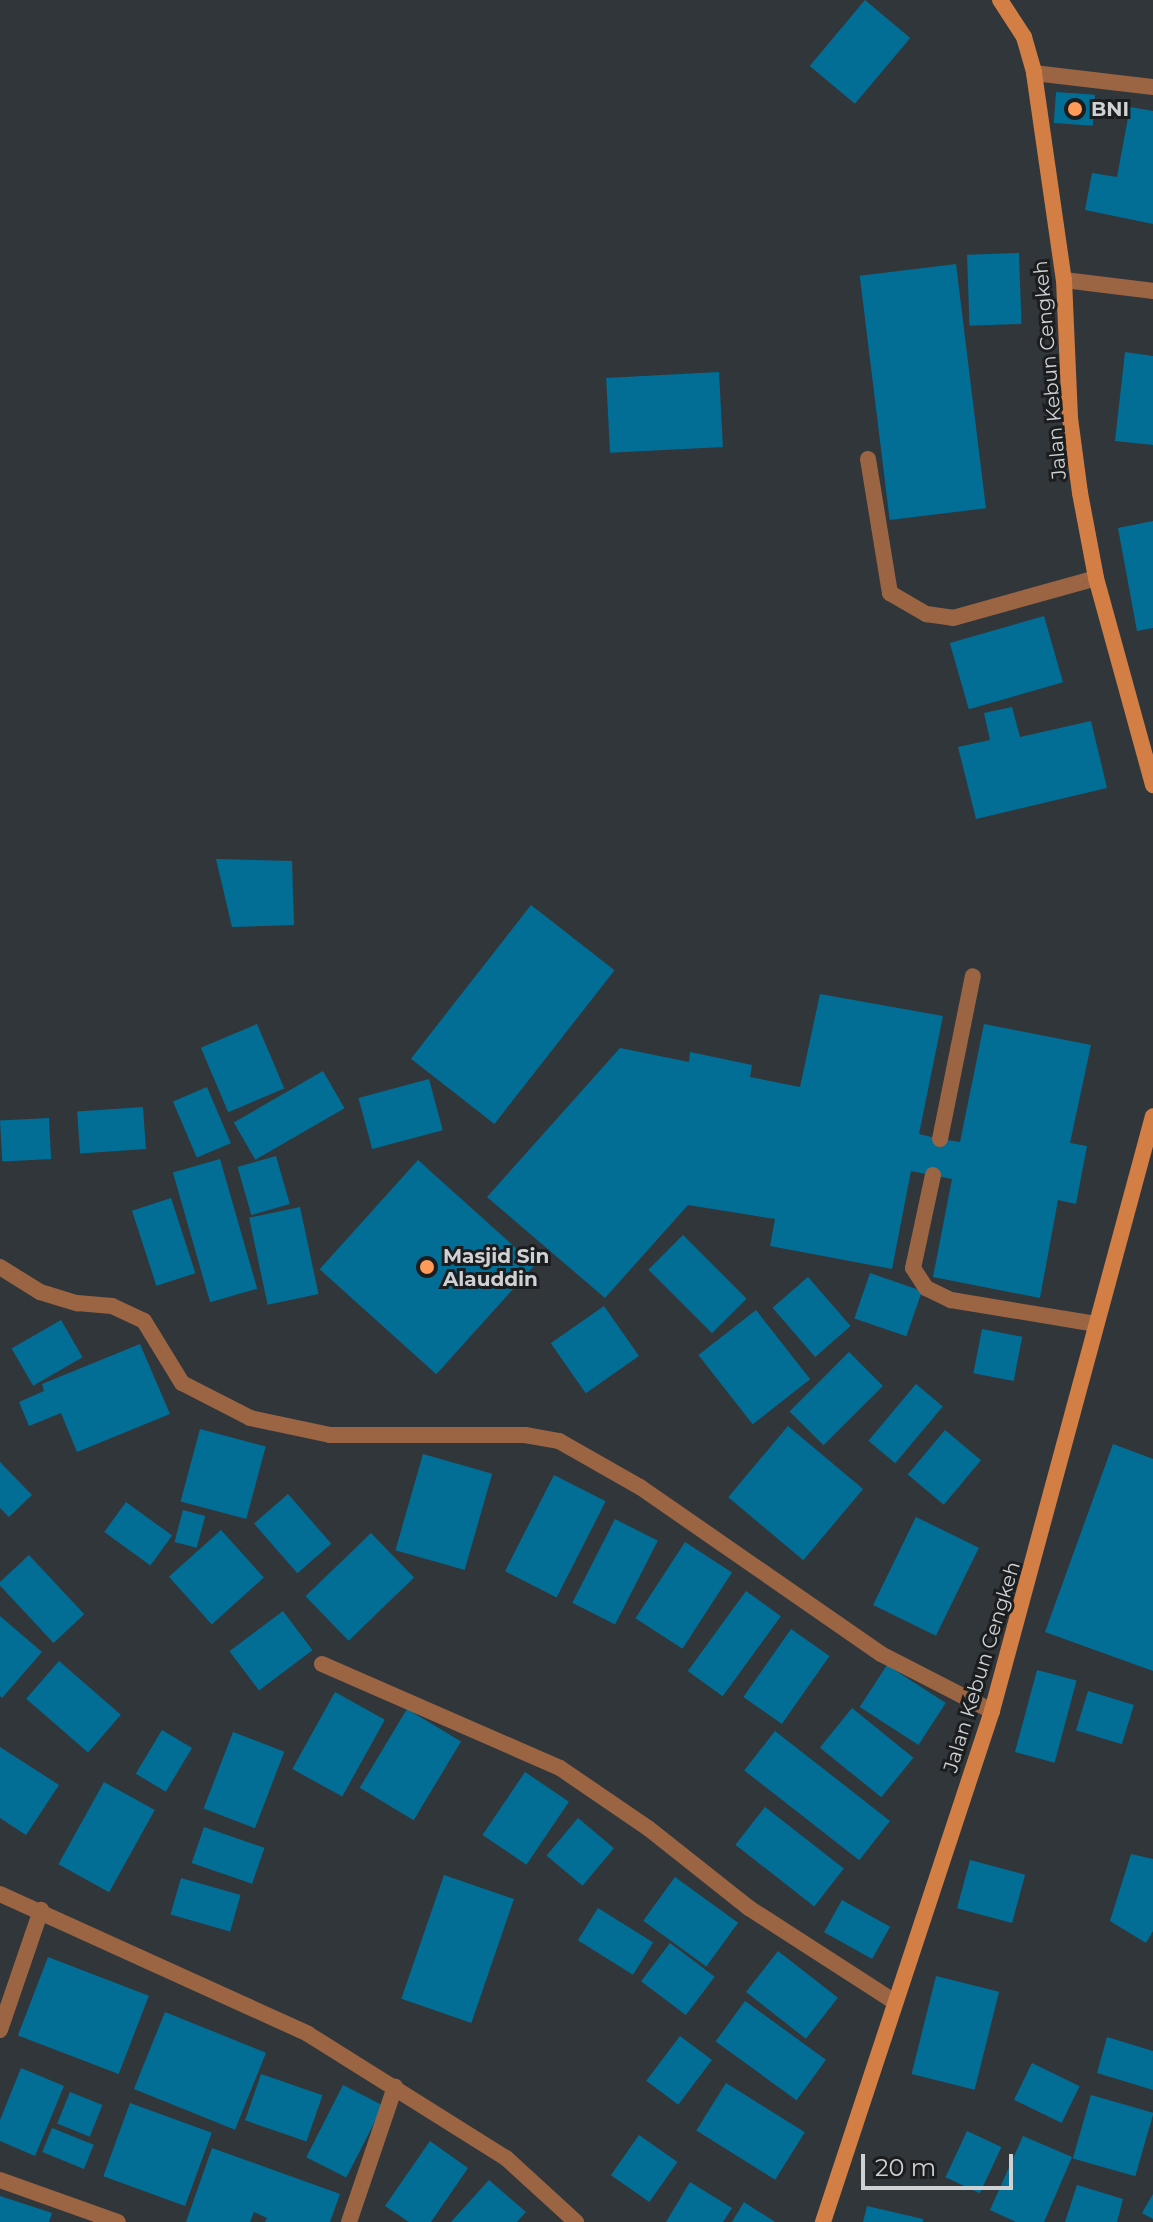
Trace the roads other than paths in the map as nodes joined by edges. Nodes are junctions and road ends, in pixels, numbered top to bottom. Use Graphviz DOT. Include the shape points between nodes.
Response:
graph roads {
  1 [pos="1005,2"];
  2 [pos="1034,73"];
  3 [pos="1153,87"];
  4 [pos="1064,280"];
  5 [pos="1153,291"];
  6 [pos="868,459"];
  7 [pos="1096,578"];
  8 [pos="1153,785"];
  9 [pos="973,976"];
  10 [pos="1153,1116"];
  11 [pos="940,1139"];
  12 [pos="933,1175"];
  13 [pos="0,1267"];
  14 [pos="1096,1324"];
  15 [pos="322,1664"];
  16 [pos="992,1711"];
  17 [pos="0,1894"];
  18 [pos="41,1910"];
  19 [pos="895,2002"];
  20 [pos="0,2030"];
  21 [pos="395,2087"];
  22 [pos="0,2180"];
  23 [pos="118,2222"];
  24 [pos="349,2222"];
  25 [pos="576,2222"];
  26 [pos="823,2222"];
  1 -- 2 [label="street, Jalan Kebun Cengkeh" via="1024,37"];
  2 -- 3 [label="street"];
  2 -- 4 [label="street, Jalan Kebun Cengkeh"];
  4 -- 5 [label="street"];
  4 -- 7 [label="street, Jalan Kebun Cengkeh" via="1070,418"];
  6 -- 7 [label="street" via="890,593 926,614 953,618"];
  7 -- 8 [label="street, Jalan Kebun Cengkeh"];
  9 -- 11 [label="street"];
  10 -- 14 [label="street, Jalan Kebun Cengkeh"];
  12 -- 14 [label="street" via="913,1268 926,1288 951,1300"];
  13 -- 16 [label="street" via="40,1292 112,1306 144,1321 182,1383 250,1418 330,1435 525,1435 559,1441 640,1487 881,1654"];
  14 -- 16 [label="street, Jalan Kebun Cengkeh"];
  15 -- 19 [label="street" via="560,1768 749,1908"];
  16 -- 19 [label="street, Jalan Kebun Cengkeh"];
  17 -- 18 [label="street"];
  18 -- 20 [label="street"];
  18 -- 21 [label="street" via="308,2034"];
  19 -- 26 [label="street, Jalan Kebun Cengkeh"];
  21 -- 24 [label="street"];
  21 -- 25 [label="street" via="506,2158"];
  22 -- 23 [label="street"];
}
